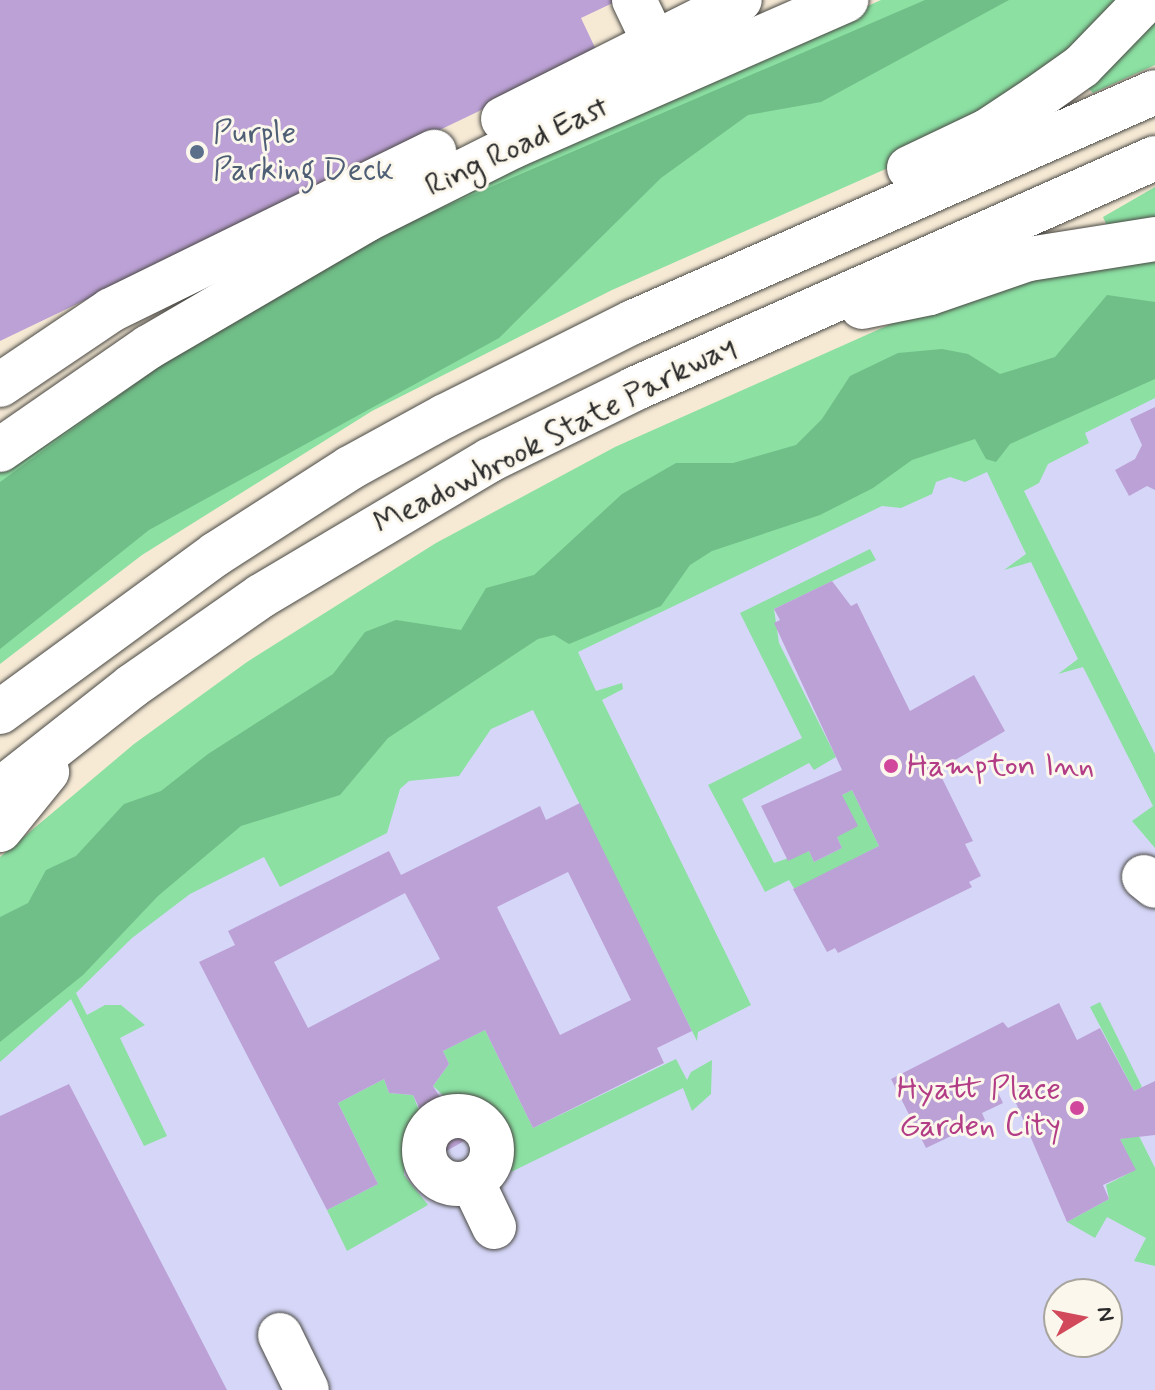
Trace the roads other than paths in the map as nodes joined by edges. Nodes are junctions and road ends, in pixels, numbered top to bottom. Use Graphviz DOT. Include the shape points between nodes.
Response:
graph roads {
  1 [pos="634,0"];
  2 [pos="740,0"];
  3 [pos="846,0"];
  4 [pos="1146,0"];
  5 [pos="656,46"];
  6 [pos="1155,92"];
  7 [pos="1155,158"];
  8 [pos="1155,239"];
  9 [pos="194,258"];
  10 [pos="777,259"];
  11 [pos="201,315"];
  12 [pos="775,325"];
  13 [pos="0,385"];
  14 [pos="0,450"];
  15 [pos="0,712"];
  16 [pos="91,717"];
  17 [pos="0,790"];
  18 [pos="0,830"];
  19 [pos="472,1181"];
  20 [pos="494,1227"];
  21 [pos="280,1335"];
  22 [pos="307,1390"];
  1 -- 5 [label="main road"];
  2 -- 5 [label="main road, Ring Road East"];
  3 -- 11 [label="main road, Ring Road East" via="430,187"];
  4 -- 10 [label="main road" via="1082,66 1026,106 987,131 904,170"];
  5 -- 9 [label="main road, Ring Road East"];
  6 -- 10 [label="main road, Meadowbrook State Parkway"];
  7 -- 12 [label="main road, Meadowbrook State Parkway"];
  8 -- 12 [label="main road" via="1051,254 985,271 930,293"];
  9 -- 11 [label="main road"];
  9 -- 13 [label="main road, Ring Road East" via="78,329"];
  10 -- 15 [label="main road, Meadowbrook State Parkway" via="537,368 350,468 129,614"];
  11 -- 14 [label="main road, Ring Road East"];
  12 -- 16 [label="main road, Meadowbrook State Parkway" via="584,412 397,512 261,596"];
  16 -- 17 [label="main road, Meadowbrook State Parkway"];
  16 -- 18 [label="main road"];
  19 -- 20 [label="main road"];
  21 -- 22 [label="main road"];
}
